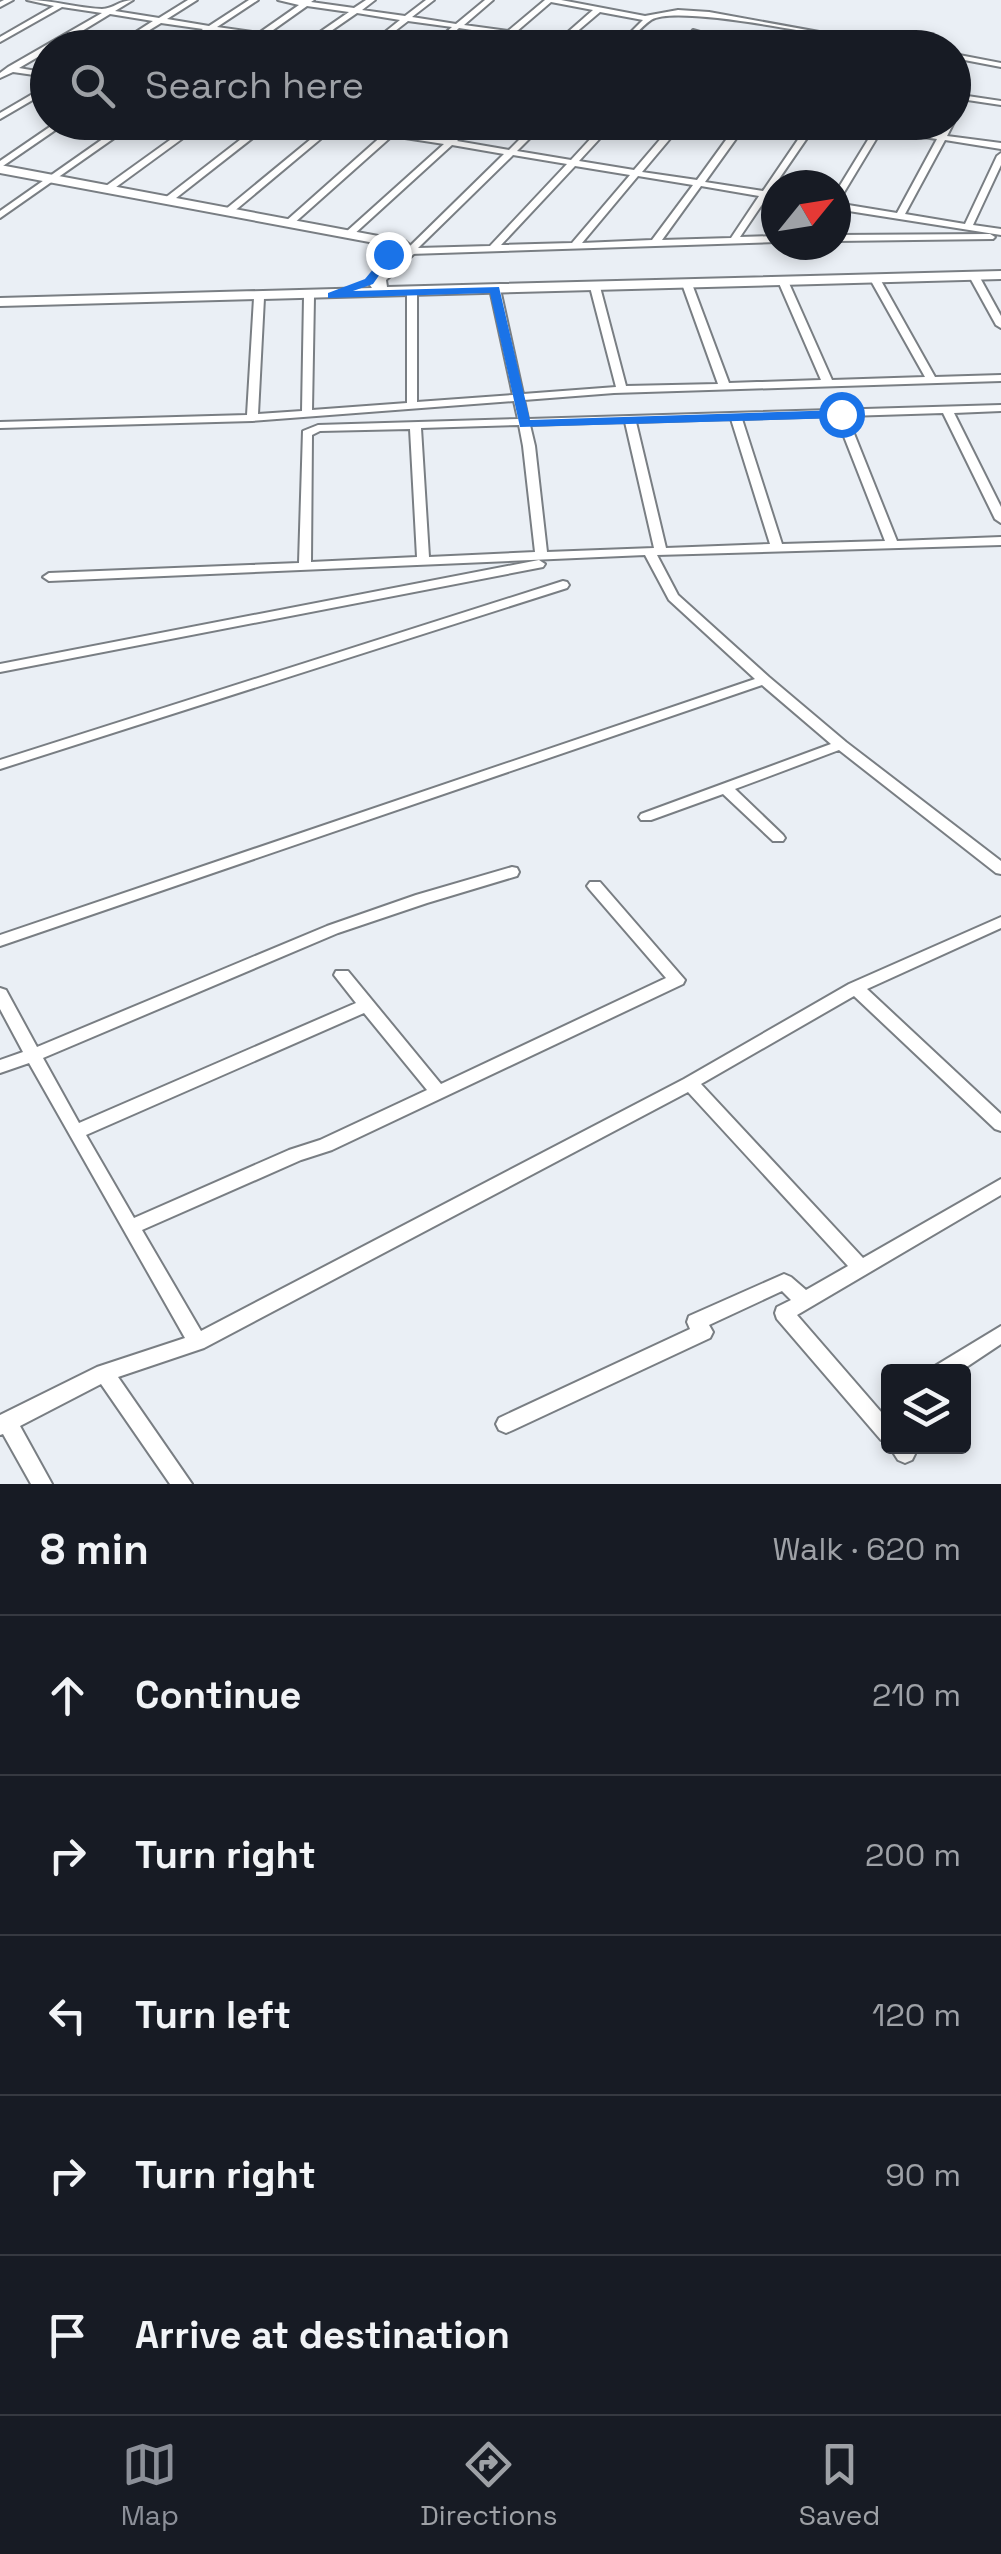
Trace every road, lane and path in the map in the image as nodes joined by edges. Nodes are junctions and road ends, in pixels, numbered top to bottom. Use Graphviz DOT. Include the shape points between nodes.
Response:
graph roads {
  1 [pos="9,0"];
  2 [pos="31,0"];
  3 [pos="70,0"];
  4 [pos="129,0"];
  5 [pos="192,0"];
  6 [pos="254,0"];
  7 [pos="282,0"];
  8 [pos="371,0"];
  9 [pos="430,0"];
  10 [pos="489,0"];
  11 [pos="550,0"];
  12 [pos="307,2"];
  13 [pos="0,5"];
  14 [pos="61,5"];
  15 [pos="598,10"];
  16 [pos="108,12"];
  17 [pos="356,12"];
  18 [pos="649,18"];
  19 [pos="406,19"];
  20 [pos="161,20"];
  21 [pos="456,26"];
  22 [pos="212,27"];
  23 [pos="77,30"];
  24 [pos="144,30"];
  25 [pos="207,30"];
  26 [pos="228,30"];
  27 [pos="268,30"];
  28 [pos="329,30"];
  29 [pos="392,30"];
  30 [pos="451,30"];
  31 [pos="486,30"];
  32 [pos="512,30"];
  33 [pos="574,30"];
  34 [pos="637,30"];
  35 [pos="800,30"];
  36 [pos="0,40"];
  37 [pos="30,58"];
  38 [pos="971,59"];
  39 [pos="1001,64"];
  40 [pos="0,67"];
  41 [pos="11,69"];
  42 [pos="30,72"];
  43 [pos="0,76"];
  44 [pos="30,98"];
  45 [pos="971,101"];
  46 [pos="1001,102"];
  47 [pos="0,116"];
  48 [pos="39,140"];
  49 [pos="107,140"];
  50 [pos="176,140"];
  51 [pos="246,140"];
  52 [pos="311,140"];
  53 [pos="381,140"];
  54 [pos="428,140"];
  55 [pos="455,140"];
  56 [pos="525,140"];
  57 [pos="594,140"];
  58 [pos="664,140"];
  59 [pos="731,140"];
  60 [pos="802,140"];
  61 [pos="873,140"];
  62 [pos="941,140"];
  63 [pos="957,140"];
  64 [pos="451,144"];
  65 [pos="1001,146"];
  66 [pos="511,154"];
  67 [pos="1001,156"];
  68 [pos="572,163"];
  69 [pos="0,169"];
  70 [pos="781,170"];
  71 [pos="635,174"];
  72 [pos="851,177"];
  73 [pos="50,180"];
  74 [pos="698,184"];
  75 [pos="109,188"];
  76 [pos="761,194"];
  77 [pos="761,198"];
  78 [pos="168,200"];
  79 [pos="851,205"];
  80 [pos="229,211"];
  81 [pos="0,215"];
  82 [pos="900,216"];
  83 [pos="289,223"];
  84 [pos="968,227"];
  85 [pos="349,234"];
  86 [pos="1001,235"];
  87 [pos="851,238"];
  88 [pos="761,239"];
  89 [pos="732,240"];
  90 [pos="655,243"];
  91 [pos="574,246"];
  92 [pos="492,249"];
  93 [pos="410,251"];
  94 [pos="1001,275"];
  95 [pos="974,276"];
  96 [pos="876,279"];
  97 [pos="783,282"];
  98 [pos="687,284"];
  99 [pos="595,287"];
  100 [pos="495,290"];
  101 [pos="412,293"];
  102 [pos="385,294"];
  103 [pos="332,296"];
  104 [pos="309,297"];
  105 [pos="259,298"];
  106 [pos="0,302"];
  107 [pos="1001,325"];
  108 [pos="1001,378"];
  109 [pos="932,380"];
  110 [pos="828,384"];
  111 [pos="725,387"];
  112 [pos="622,390"];
  113 [pos="519,397"];
  114 [pos="412,404"];
  115 [pos="1001,408"];
  116 [pos="307,410"];
  117 [pos="947,410"];
  118 [pos="841,414"];
  119 [pos="736,417"];
  120 [pos="252,418"];
  121 [pos="630,421"];
  122 [pos="524,424"];
  123 [pos="0,426"];
  124 [pos="415,426"];
  125 [pos="1001,519"];
  126 [pos="1001,542"];
  127 [pos="894,544"];
  128 [pos="777,548"];
  129 [pos="655,551"];
  130 [pos="604,553"];
  131 [pos="542,556"];
  132 [pos="423,561"];
  133 [pos="305,566"];
  134 [pos="49,577"];
  135 [pos="563,585"];
  136 [pos="0,668"];
  137 [pos="764,680"];
  138 [pos="840,746"];
  139 [pos="0,765"];
  140 [pos="724,788"];
  141 [pos="646,817"];
  142 [pos="778,838"];
  143 [pos="1001,869"];
  144 [pos="512,872"];
  145 [pos="595,886"];
  146 [pos="1001,922"];
  147 [pos="0,941"];
  148 [pos="342,975"];
  149 [pos="855,988"];
  150 [pos="0,994"];
  151 [pos="365,1006"];
  152 [pos="34,1054"];
  153 [pos="0,1067"];
  154 [pos="690,1083"];
  155 [pos="437,1092"];
  156 [pos="1001,1124"];
  157 [pos="75,1132"];
  158 [pos="1001,1186"];
  159 [pos="131,1227"];
  160 [pos="860,1267"];
  161 [pos="803,1299"];
  162 [pos="1001,1334"];
  163 [pos="198,1342"];
  164 [pos="954,1364"];
  165 [pos="104,1373"];
  166 [pos="880,1410"];
  167 [pos="4,1424"];
  168 [pos="506,1424"];
  169 [pos="42,1484"];
  170 [pos="182,1484"];
  1 -- 13 [label="street"];
  2 -- 14 [label="street"];
  3 -- 14 [label="street"];
  4 -- 16 [label="street"];
  5 -- 20 [label="street"];
  6 -- 22 [label="street"];
  7 -- 12 [label="street"];
  8 -- 17 [label="street"];
  9 -- 19 [label="street"];
  10 -- 21 [label="street"];
  11 -- 15 [label="street"];
  11 -- 32 [label="street"];
  12 -- 17 [label="street"];
  12 -- 27 [label="street"];
  14 -- 16 [label="street"];
  14 -- 36 [label="street"];
  15 -- 18 [label="street"];
  15 -- 33 [label="street"];
  16 -- 20 [label="street"];
  16 -- 23 [label="street"];
  17 -- 19 [label="street"];
  17 -- 28 [label="street"];
  18 -- 34 [label="street"];
  18 -- 35 [label="street" via="678,12"];
  19 -- 21 [label="street"];
  19 -- 29 [label="street"];
  20 -- 22 [label="street"];
  20 -- 24 [label="street"];
  21 -- 30 [label="street"];
  21 -- 31 [label="street"];
  22 -- 25 [label="street"];
  22 -- 26 [label="street"];
  37 -- 41 [label="street"];
  38 -- 39 [label="street"];
  40 -- 41 [label="street"];
  41 -- 42 [label="street"];
  41 -- 43 [label="street"];
  44 -- 47 [label="street"];
  45 -- 46 [label="street"];
  48 -- 69 [label="street"];
  49 -- 73 [label="street"];
  50 -- 75 [label="street"];
  51 -- 78 [label="street"];
  52 -- 80 [label="street"];
  53 -- 83 [label="street"];
  54 -- 64 [label="street"];
  55 -- 64 [label="street"];
  56 -- 66 [label="street"];
  57 -- 68 [label="street"];
  58 -- 71 [label="street"];
  59 -- 74 [label="street"];
  60 -- 70 [label="street"];
  61 -- 72 [label="street"];
  62 -- 82 [label="street"];
  63 -- 65 [label="street"];
  64 -- 66 [label="street"];
  64 -- 85 [label="street"];
  66 -- 68 [label="street"];
  66 -- 93 [label="street"];
  67 -- 84 [label="street"];
  68 -- 71 [label="street"];
  68 -- 92 [label="street"];
  69 -- 73 [label="street"];
  71 -- 74 [label="street"];
  71 -- 91 [label="street"];
  73 -- 75 [label="street"];
  73 -- 81 [label="street"];
  73 -- 103 [label="street" via="388,248 372,279"];
  74 -- 76 [label="street"];
  74 -- 90 [label="street"];
  75 -- 78 [label="street"];
  77 -- 89 [label="street"];
  78 -- 80 [label="street"];
  79 -- 82 [label="street"];
  80 -- 83 [label="street"];
  82 -- 84 [label="street"];
  83 -- 85 [label="street"];
  84 -- 86 [label="street"];
  85 -- 93 [label="street"];
  86 -- 87 [label="street"];
  88 -- 89 [label="street"];
  89 -- 90 [label="street"];
  90 -- 91 [label="street"];
  91 -- 92 [label="street"];
  92 -- 93 [label="street"];
  93 -- 102 [label="street" via="380,278"];
  94 -- 95 [label="street"];
  95 -- 96 [label="street"];
  95 -- 107 [label="street"];
  96 -- 97 [label="street"];
  96 -- 109 [label="street"];
  97 -- 98 [label="street"];
  97 -- 110 [label="street"];
  98 -- 99 [label="street"];
  98 -- 111 [label="street"];
  99 -- 100 [label="street"];
  99 -- 112 [label="street"];
  100 -- 101 [label="street"];
  100 -- 113 [label="street"];
  101 -- 102 [label="street"];
  101 -- 114 [label="street"];
  102 -- 103 [label="street"];
  103 -- 104 [label="street"];
  104 -- 105 [label="street"];
  104 -- 116 [label="street"];
  105 -- 106 [label="street"];
  105 -- 120 [label="street"];
  108 -- 109 [label="street"];
  109 -- 110 [label="street"];
  110 -- 111 [label="street"];
  111 -- 112 [label="street"];
  112 -- 113 [label="street"];
  113 -- 114 [label="street"];
  113 -- 122 [label="street"];
  114 -- 116 [label="street"];
  115 -- 117 [label="street"];
  116 -- 120 [label="street"];
  117 -- 118 [label="street"];
  117 -- 125 [label="street"];
  118 -- 119 [label="street"];
  118 -- 127 [label="street"];
  119 -- 121 [label="street"];
  119 -- 128 [label="street"];
  120 -- 123 [label="street"];
  121 -- 122 [label="street"];
  121 -- 129 [label="street"];
  122 -- 124 [label="street"];
  122 -- 131 [label="street"];
  124 -- 132 [label="street"];
  124 -- 133 [label="street" via="318,428 307,434"];
  126 -- 127 [label="street"];
  127 -- 128 [label="street"];
  128 -- 129 [label="street"];
  129 -- 130 [label="street"];
  129 -- 137 [label="street" via="673,597"];
  130 -- 131 [label="street"];
  130 -- 136 [label="street"];
  131 -- 132 [label="street"];
  132 -- 133 [label="street"];
  133 -- 134 [label="street"];
  135 -- 139 [label="street"];
  137 -- 138 [label="street"];
  137 -- 147 [label="street"];
  138 -- 140 [label="street"];
  138 -- 143 [label="street"];
  140 -- 141 [label="street"];
  140 -- 142 [label="street"];
  144 -- 152 [label="street" via="416,899 275,952"];
  145 -- 155 [label="street" via="677,980"];
  146 -- 149 [label="street"];
  148 -- 151 [label="street"];
  149 -- 154 [label="street"];
  149 -- 156 [label="street"];
  150 -- 152 [label="street"];
  151 -- 155 [label="street"];
  151 -- 157 [label="street"];
  152 -- 153 [label="street"];
  152 -- 157 [label="street"];
  154 -- 160 [label="street"];
  154 -- 163 [label="street"];
  155 -- 159 [label="street"];
  157 -- 159 [label="street"];
  158 -- 160 [label="street"];
  159 -- 163 [label="street"];
  160 -- 161 [label="street"];
  161 -- 166 [label="street" via="784,1312"];
  161 -- 168 [label="street" via="784,1282 696,1322 703,1332"];
  162 -- 164 [label="street"];
  163 -- 165 [label="street"];
  165 -- 167 [label="street"];
  165 -- 170 [label="street"];
  167 -- 169 [label="street"];
}
